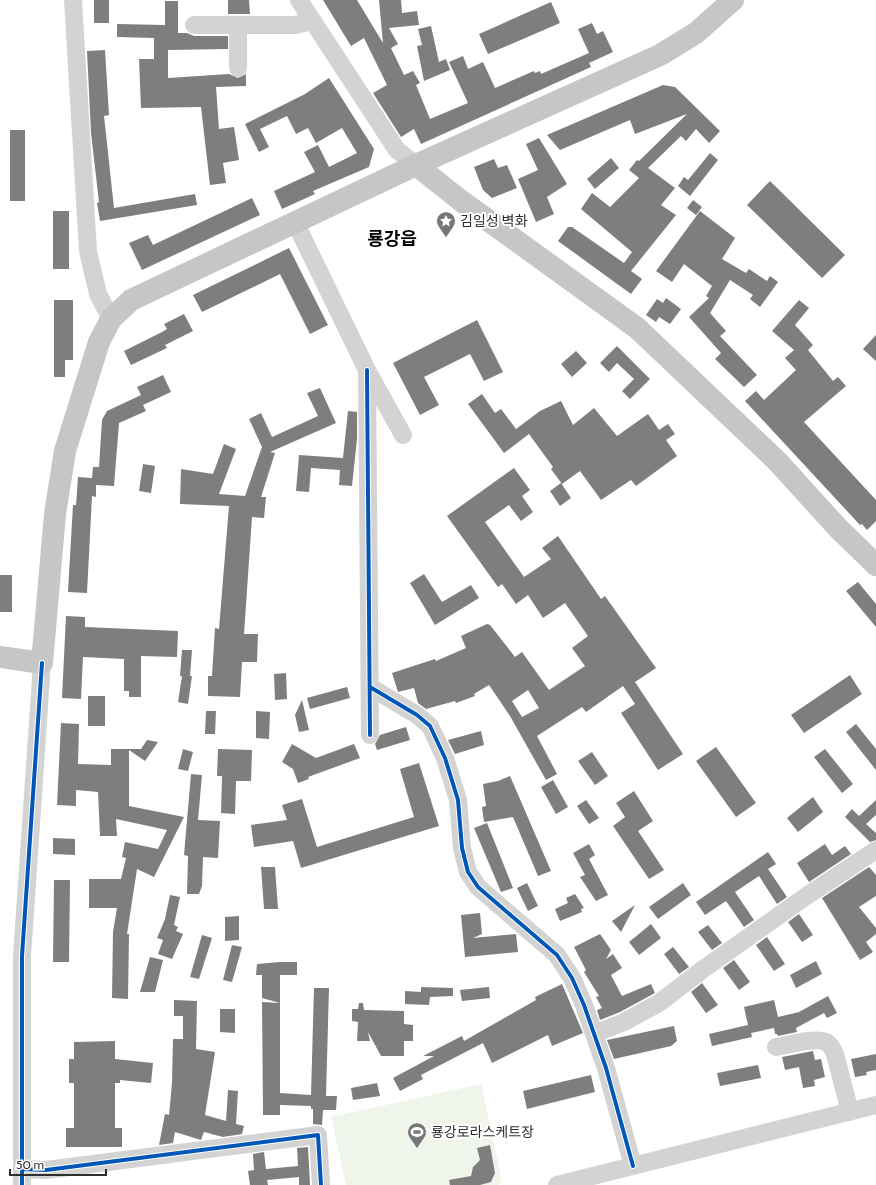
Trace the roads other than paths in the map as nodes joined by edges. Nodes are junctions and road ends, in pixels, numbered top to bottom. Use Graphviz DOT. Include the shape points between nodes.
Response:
graph roads {
  1 [pos="73,0"];
  2 [pos="299,0"];
  3 [pos="733,0"];
  4 [pos="313,21"];
  5 [pos="194,25"];
  6 [pos="238,25"];
  7 [pos="238,68"];
  8 [pos="416,165"];
  9 [pos="295,222"];
  10 [pos="111,319"];
  11 [pos="367,370"];
  12 [pos="403,435"];
  13 [pos="876,565"];
  14 [pos="0,657"];
  15 [pos="42,663"];
  16 [pos="370,687"];
  17 [pos="370,735"];
  18 [pos="876,850"];
  19 [pos="594,1034"];
  20 [pos="776,1047"];
  21 [pos="876,1105"];
  22 [pos="850,1112"];
  23 [pos="632,1166"];
  24 [pos="22,1177"];
  25 [pos="615,1178"];
  26 [pos="321,1185"];
  27 [pos="557,1185"];
  1 -- 10 [label="street" via="88,251 98,294"];
  2 -- 4 [label="street"];
  3 -- 8 [label="main road" via="696,33 660,55"];
  4 -- 6 [label="street" via="295,25"];
  4 -- 8 [label="street" via="397,150"];
  5 -- 6 [label="street"];
  6 -- 7 [label="street"];
  8 -- 9 [label="main road"];
  8 -- 13 [label="main road" via="478,214 637,328 778,462 837,527"];
  9 -- 10 [label="main road" via="131,300"];
  9 -- 11 [label="street"];
  10 -- 15 [label="main road" via="99,342 65,451 55,514"];
  11 -- 12 [label="street"];
  11 -- 16 [label="street"];
  14 -- 15 [label="main road"];
  15 -- 24 [label="street" via="22,956"];
  16 -- 17 [label="street"];
  16 -- 19 [label="street" via="417,715 430,726 445,758 458,800 462,848 468,872 478,887 557,955 572,978"];
  18 -- 19 [label="street" via="805,897 659,1003 624,1022"];
  19 -- 23 [label="street" via="606,1068"];
  20 -- 22 [label="street" via="814,1040 824,1041 831,1046"];
  21 -- 22 [label="street"];
  22 -- 23 [label="street"];
  23 -- 25 [label="street"];
  24 -- 26 [label="street" via="46,1170 318,1135"];
  25 -- 27 [label="street"];
}
